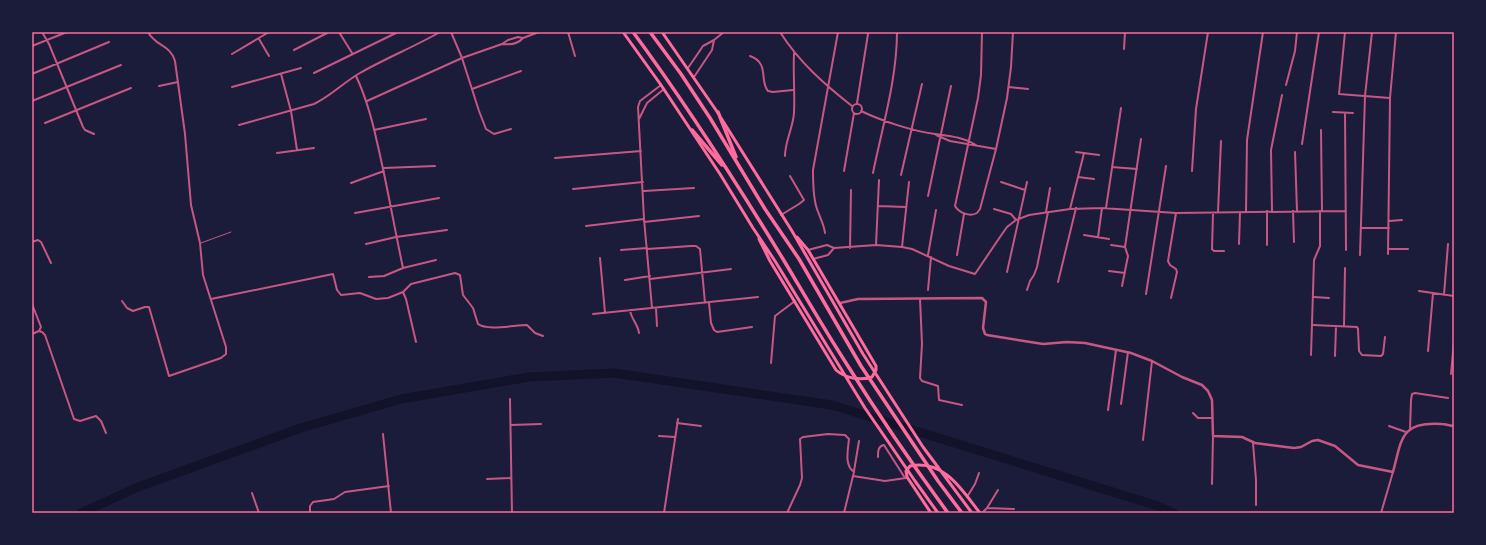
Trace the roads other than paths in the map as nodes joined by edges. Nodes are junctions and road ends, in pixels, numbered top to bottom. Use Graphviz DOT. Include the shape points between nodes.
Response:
graph roads {
  1 [pos="42,32"];
  2 [pos="67,32"];
  3 [pos="148,32"];
  4 [pos="269,32"];
  5 [pos="329,32"];
  6 [pos="340,32"];
  7 [pos="398,32"];
  8 [pos="440,32"];
  9 [pos="451,32"];
  10 [pos="539,32"];
  11 [pos="568,32"];
  12 [pos="623,32"];
  13 [pos="633,32"];
  14 [pos="650,32"];
  15 [pos="662,32"];
  16 [pos="724,32"];
  17 [pos="780,32"];
  18 [pos="838,32"];
  19 [pos="897,32"];
  20 [pos="982,32"];
  21 [pos="1013,32"];
  22 [pos="1125,32"];
  23 [pos="1208,32"];
  24 [pos="1263,32"];
  25 [pos="1297,32"];
  26 [pos="1318,32"];
  27 [pos="1345,32"];
  28 [pos="1372,32"];
  29 [pos="1396,32"];
  30 [pos="868,34"];
  31 [pos="523,38"];
  32 [pos="259,39"];
  33 [pos="47,40"];
  34 [pos="714,40"];
  35 [pos="109,42"];
  36 [pos="502,44"];
  37 [pos="32,46"];
  38 [pos="1124,49"];
  39 [pos="294,50"];
  40 [pos="352,53"];
  41 [pos="794,53"];
  42 [pos="232,54"];
  43 [pos="269,56"];
  44 [pos="575,56"];
  45 [pos="750,56"];
  46 [pos="462,58"];
  47 [pos="56,64"];
  48 [pos="121,65"];
  49 [pos="301,68"];
  50 [pos="688,68"];
  51 [pos="314,72"];
  52 [pos="520,72"];
  53 [pos="32,74"];
  54 [pos="281,74"];
  55 [pos="356,76"];
  56 [pos="694,77"];
  57 [pos="178,82"];
  58 [pos="922,84"];
  59 [pos="661,85"];
  60 [pos="1286,85"];
  61 [pos="159,86"];
  62 [pos="951,86"];
  63 [pos="66,87"];
  64 [pos="232,87"];
  65 [pos="1009,87"];
  66 [pos="131,88"];
  67 [pos="829,88"];
  68 [pos="472,89"];
  69 [pos="664,89"];
  70 [pos="1028,89"];
  71 [pos="793,90"];
  72 [pos="1282,95"];
  73 [pos="1365,96"];
  74 [pos="1390,98"];
  75 [pos="32,101"];
  76 [pos="367,101"];
  77 [pos="857,103"];
  78 [pos="852,106"];
  79 [pos="1121,108"];
  80 [pos="76,110"];
  81 [pos="291,111"];
  82 [pos="861,111"];
  83 [pos="718,112"];
  84 [pos="1333,112"];
  85 [pos="854,113"];
  86 [pos="1345,113"];
  87 [pos="1353,113"];
  88 [pos="426,119"];
  89 [pos="639,120"];
  90 [pos="884,121"];
  91 [pos="45,123"];
  92 [pos="239,125"];
  93 [pos="511,129"];
  94 [pos="912,129"];
  95 [pos="374,130"];
  96 [pos="692,130"];
  97 [pos="1321,130"];
  98 [pos="94,134"];
  99 [pos="935,134"];
  100 [pos="941,134"];
  101 [pos="940,138"];
  102 [pos="1141,139"];
  103 [pos="969,141"];
  104 [pos="1221,141"];
  105 [pos="1302,144"];
  106 [pos="968,145"];
  107 [pos="976,145"];
  108 [pos="314,148"];
  109 [pos="297,150"];
  110 [pos="996,150"];
  111 [pos="641,151"];
  112 [pos="1076,152"];
  113 [pos="1295,152"];
  114 [pos="277,153"];
  115 [pos="1084,153"];
  116 [pos="1099,154"];
  117 [pos="785,156"];
  118 [pos="555,158"];
  119 [pos="435,166"];
  120 [pos="1166,166"];
  121 [pos="740,167"];
  122 [pos="1112,167"];
  123 [pos="1137,169"];
  124 [pos="384,170"];
  125 [pos="844,170"];
  126 [pos="1192,171"];
  127 [pos="872,173"];
  128 [pos="729,174"];
  129 [pos="901,175"];
  130 [pos="790,176"];
  131 [pos="1078,177"];
  132 [pos="1094,179"];
  133 [pos="879,180"];
  134 [pos="643,182"];
  135 [pos="909,182"];
  136 [pos="1001,182"];
  137 [pos="1027,182"];
  138 [pos="351,183"];
  139 [pos="694,188"];
  140 [pos="1050,188"];
  141 [pos="573,189"];
  142 [pos="851,190"];
  143 [pos="1025,190"];
  144 [pos="643,192"];
  145 [pos="928,196"];
  146 [pos="439,198"];
  147 [pos="878,206"];
  148 [pos="906,206"];
  149 [pos="392,207"];
  150 [pos="1076,208"];
  151 [pos="1102,208"];
  152 [pos="1106,208"];
  153 [pos="994,209"];
  154 [pos="1070,209"];
  155 [pos="1131,209"];
  156 [pos="936,210"];
  157 [pos="1346,210"];
  158 [pos="1267,211"];
  159 [pos="1272,211"];
  160 [pos="1293,211"];
  161 [pos="1297,211"];
  162 [pos="1321,211"];
  163 [pos="1047,212"];
  164 [pos="1159,212"];
  165 [pos="1218,212"];
  166 [pos="1240,212"];
  167 [pos="1246,212"];
  168 [pos="355,213"];
  169 [pos="1176,213"];
  170 [pos="1213,213"];
  171 [pos="964,214"];
  172 [pos="781,215"];
  173 [pos="699,216"];
  174 [pos="1018,219"];
  175 [pos="644,220"];
  176 [pos="1402,220"];
  177 [pos="1389,221"];
  178 [pos="586,226"];
  179 [pos="753,228"];
  180 [pos="1362,228"];
  181 [pos="1389,228"];
  182 [pos="447,230"];
  183 [pos="792,231"];
  184 [pos="231,232"];
  185 [pos="825,234"];
  186 [pos="1084,235"];
  187 [pos="396,237"];
  188 [pos="1098,237"];
  189 [pos="1109,239"];
  190 [pos="32,242"];
  191 [pos="1294,242"];
  192 [pos="200,243"];
  193 [pos="366,244"];
  194 [pos="1239,244"];
  195 [pos="1448,244"];
  196 [pos="876,245"];
  197 [pos="1111,245"];
  198 [pos="1267,245"];
  199 [pos="902,247"];
  200 [pos="1125,247"];
  201 [pos="647,248"];
  202 [pos="834,248"];
  203 [pos="850,248"];
  204 [pos="1388,249"];
  205 [pos="1408,249"];
  206 [pos="621,250"];
  207 [pos="808,250"];
  208 [pos="1346,250"];
  209 [pos="1224,251"];
  210 [pos="1360,254"];
  211 [pos="1388,254"];
  212 [pos="957,255"];
  213 [pos="929,256"];
  214 [pos="600,258"];
  215 [pos="813,259"];
  216 [pos="436,260"];
  217 [pos="51,263"];
  218 [pos="403,268"];
  219 [pos="1345,268"];
  220 [pos="731,269"];
  221 [pos="1109,271"];
  222 [pos="702,272"];
  223 [pos="1008,272"];
  224 [pos="1125,273"];
  225 [pos="650,276"];
  226 [pos="369,277"];
  227 [pos="625,280"];
  228 [pos="650,280"];
  229 [pos="1058,282"];
  230 [pos="1122,286"];
  231 [pos="928,290"];
  232 [pos="1027,290"];
  233 [pos="1418,291"];
  234 [pos="403,292"];
  235 [pos="1433,293"];
  236 [pos="1146,294"];
  237 [pos="1444,295"];
  238 [pos="1454,296"];
  239 [pos="758,297"];
  240 [pos="1314,297"];
  241 [pos="920,298"];
  242 [pos="1171,298"];
  243 [pos="1329,298"];
  244 [pos="211,299"];
  245 [pos="122,301"];
  246 [pos="709,302"];
  247 [pos="795,302"];
  248 [pos="705,303"];
  249 [pos="840,303"];
  250 [pos="32,304"];
  251 [pos="656,307"];
  252 [pos="652,308"];
  253 [pos="630,310"];
  254 [pos="605,313"];
  255 [pos="593,314"];
  256 [pos="1313,325"];
  257 [pos="658,326"];
  258 [pos="1336,326"];
  259 [pos="1344,326"];
  260 [pos="752,327"];
  261 [pos="38,331"];
  262 [pos="639,333"];
  263 [pos="32,334"];
  264 [pos="543,336"];
  265 [pos="1385,337"];
  266 [pos="1454,341"];
  267 [pos="416,342"];
  268 [pos="1117,349"];
  269 [pos="1428,351"];
  270 [pos="1128,352"];
  271 [pos="1311,355"];
  272 [pos="1335,356"];
  273 [pos="1152,361"];
  274 [pos="771,363"];
  275 [pos="1451,374"];
  276 [pos="1448,398"];
  277 [pos="510,399"];
  278 [pos="1121,404"];
  279 [pos="962,405"];
  280 [pos="1108,410"];
  281 [pos="1193,413"];
  282 [pos="1212,418"];
  283 [pos="678,419"];
  284 [pos="677,423"];
  285 [pos="541,424"];
  286 [pos="511,425"];
  287 [pos="701,426"];
  288 [pos="1389,426"];
  289 [pos="1454,426"];
  290 [pos="1410,429"];
  291 [pos="1406,432"];
  292 [pos="106,433"];
  293 [pos="383,434"];
  294 [pos="659,436"];
  295 [pos="1213,436"];
  296 [pos="675,437"];
  297 [pos="1143,440"];
  298 [pos="859,441"];
  299 [pos="1253,443"];
  300 [pos="878,457"];
  301 [pos="854,472"];
  302 [pos="1393,472"];
  303 [pos="979,473"];
  304 [pos="854,476"];
  305 [pos="906,477"];
  306 [pos="511,478"];
  307 [pos="487,479"];
  308 [pos="1212,484"];
  309 [pos="389,486"];
  310 [pos="998,490"];
  311 [pos="252,493"];
  312 [pos="967,497"];
  313 [pos="1256,505"];
  314 [pos="928,507"];
  315 [pos="987,508"];
  316 [pos="1014,509"];
  317 [pos="259,513"];
  318 [pos="310,513"];
  319 [pos="391,513"];
  320 [pos="512,513"];
  321 [pos="664,513"];
  322 [pos="787,513"];
  323 [pos="844,513"];
  324 [pos="926,513"];
  325 [pos="931,513"];
  326 [pos="938,513"];
  327 [pos="948,513"];
  328 [pos="962,513"];
  329 [pos="972,513"];
  330 [pos="981,513"];
  331 [pos="1381,513"];
  1 -- 33 [label="street"];
  2 -- 33 [label="street"];
  3 -- 57 [label="street" via="153,40 173,54"];
  4 -- 32 [label="street"];
  5 -- 39 [label="street"];
  6 -- 40 [label="street"];
  7 -- 40 [label="street"];
  8 -- 55 [label="street"];
  9 -- 46 [label="street"];
  10 -- 31 [label="street"];
  11 -- 44 [label="street"];
  12 -- 59 [label="main road"];
  13 -- 128 [label="main road" via="670,82"];
  14 -- 121 [label="main road" via="681,74"];
  15 -- 50 [label="main road"];
  16 -- 34 [label="street"];
  17 -- 41 [label="street"];
  18 -- 67 [label="street"];
  19 -- 90 [label="street" via="896,58"];
  20 -- 103 [label="street" via="980,83"];
  21 -- 65 [label="street"];
  22 -- 38 [label="street"];
  23 -- 126 [label="street" via="1196,109"];
  24 -- 167 [label="street" via="1247,140"];
  25 -- 60 [label="street"];
  26 -- 105 [label="street"];
  27 -- 73 [label="street" via="1339,94"];
  28 -- 73 [label="street"];
  29 -- 74 [label="street"];
  30 -- 77 [label="street"];
  31 -- 36 [label="street" via="518,37"];
  31 -- 36 [label="street" via="520,42"];
  32 -- 42 [label="street"];
  32 -- 43 [label="street"];
  33 -- 37 [label="street"];
  33 -- 47 [label="street"];
  34 -- 50 [label="street" via="703,46"];
  34 -- 56 [label="street" via="712,50"];
  35 -- 47 [label="street"];
  36 -- 46 [label="street"];
  40 -- 51 [label="street"];
  41 -- 67 [label="street"];
  41 -- 71 [label="street"];
  45 -- 71 [label="street" via="756,58 764,70 768,91"];
  46 -- 68 [label="street"];
  46 -- 76 [label="street"];
  47 -- 53 [label="street"];
  47 -- 63 [label="street"];
  48 -- 63 [label="street"];
  49 -- 54 [label="street"];
  50 -- 56 [label="main road"];
  52 -- 68 [label="street"];
  54 -- 64 [label="street"];
  54 -- 81 [label="street"];
  55 -- 76 [label="street"];
  55 -- 81 [label="street" via="325,99"];
  56 -- 83 [label="main road"];
  57 -- 61 [label="street"];
  57 -- 192 [label="street" via="191,205"];
  58 -- 94 [label="street"];
  59 -- 69 [label="main road"];
  59 -- 89 [label="street" via="640,101"];
  62 -- 100 [label="street"];
  63 -- 75 [label="street"];
  63 -- 80 [label="street"];
  65 -- 70 [label="street"];
  65 -- 110 [label="street"];
  66 -- 80 [label="street"];
  67 -- 78 [label="street"];
  67 -- 185 [label="street" via="813,170 817,209 825,225"];
  68 -- 93 [label="street" via="486,129 494,134"];
  69 -- 89 [label="street" via="647,103"];
  69 -- 96 [label="main road"];
  71 -- 117 [label="street" via="793,120"];
  72 -- 159 [label="street" via="1271,150"];
  73 -- 74 [label="street"];
  73 -- 180 [label="street"];
  74 -- 177 [label="street"];
  76 -- 95 [label="street"];
  77 -- 78 [label="street"];
  77 -- 82 [label="street" via="861,106"];
  78 -- 85 [label="street"];
  79 -- 122 [label="street"];
  80 -- 91 [label="street"];
  80 -- 98 [label="street" via="85,130"];
  81 -- 92 [label="street"];
  81 -- 109 [label="street"];
  82 -- 85 [label="street" via="858,114"];
  82 -- 90 [label="street"];
  83 -- 121 [label="main road"];
  83 -- 172 [label="main road"];
  84 -- 86 [label="street"];
  85 -- 125 [label="street"];
  86 -- 87 [label="street"];
  86 -- 157 [label="street"];
  88 -- 95 [label="street"];
  89 -- 111 [label="street"];
  90 -- 94 [label="street"];
  90 -- 127 [label="street"];
  94 -- 99 [label="street"];
  94 -- 129 [label="street"];
  95 -- 124 [label="street"];
  96 -- 128 [label="main road"];
  96 -- 179 [label="main road"];
  97 -- 162 [label="street"];
  99 -- 100 [label="street"];
  99 -- 101 [label="street"];
  100 -- 101 [label="street"];
  100 -- 103 [label="street"];
  101 -- 106 [label="street"];
  101 -- 145 [label="street"];
  102 -- 123 [label="street"];
  103 -- 106 [label="street"];
  103 -- 107 [label="street"];
  104 -- 165 [label="street"];
  106 -- 107 [label="street"];
  106 -- 171 [label="street" via="955,206"];
  107 -- 110 [label="street"];
  108 -- 109 [label="street"];
  109 -- 114 [label="street"];
  110 -- 171 [label="street" via="979,212 973,215"];
  111 -- 118 [label="street"];
  111 -- 134 [label="street"];
  112 -- 115 [label="street"];
  113 -- 161 [label="street"];
  115 -- 116 [label="street"];
  115 -- 131 [label="street"];
  119 -- 124 [label="street"];
  120 -- 164 [label="street"];
  121 -- 328 [label="main road" via="799,259 861,366"];
  122 -- 123 [label="street"];
  122 -- 152 [label="street"];
  123 -- 155 [label="street"];
  124 -- 138 [label="street"];
  124 -- 149 [label="street"];
  128 -- 327 [label="main road" via="846,364"];
  130 -- 172 [label="street" via="804,200"];
  131 -- 132 [label="street"];
  131 -- 154 [label="street"];
  133 -- 147 [label="street"];
  134 -- 141 [label="street"];
  134 -- 144 [label="street"];
  135 -- 148 [label="street"];
  136 -- 143 [label="street"];
  137 -- 143 [label="street"];
  139 -- 144 [label="street"];
  140 -- 163 [label="street"];
  142 -- 203 [label="street"];
  143 -- 174 [label="street"];
  144 -- 175 [label="street"];
  146 -- 149 [label="street"];
  147 -- 148 [label="street"];
  147 -- 196 [label="street"];
  148 -- 199 [label="street"];
  149 -- 168 [label="street"];
  149 -- 187 [label="street"];
  150 -- 151 [label="street"];
  150 -- 154 [label="street"];
  150 -- 229 [label="street"];
  151 -- 152 [label="street"];
  151 -- 188 [label="street"];
  152 -- 155 [label="street"];
  153 -- 174 [label="street"];
  154 -- 163 [label="street"];
  155 -- 164 [label="street"];
  155 -- 200 [label="street"];
  156 -- 213 [label="street"];
  157 -- 162 [label="street"];
  157 -- 208 [label="street"];
  158 -- 159 [label="street"];
  158 -- 167 [label="street"];
  158 -- 198 [label="street"];
  159 -- 160 [label="street"];
  160 -- 161 [label="street"];
  160 -- 191 [label="street"];
  161 -- 162 [label="street"];
  162 -- 240 [label="street" via="1320,246 1314,260"];
  163 -- 174 [label="street"];
  163 -- 232 [label="street" via="1037,267"];
  164 -- 169 [label="street"];
  164 -- 236 [label="street"];
  165 -- 166 [label="street"];
  165 -- 170 [label="street"];
  166 -- 167 [label="street"];
  166 -- 194 [label="street"];
  169 -- 170 [label="street"];
  169 -- 242 [label="street" via="1168,261 1177,272"];
  170 -- 209 [label="street" via="1212,249"];
  171 -- 212 [label="street"];
  172 -- 183 [label="main road"];
  173 -- 175 [label="street"];
  174 -- 213 [label="street" via="1007,227 975,274 949,266"];
  174 -- 223 [label="street"];
  175 -- 178 [label="street"];
  175 -- 201 [label="street"];
  176 -- 177 [label="street"];
  177 -- 181 [label="street"];
  179 -- 247 [label="main road"];
  179 -- 326 [label="main road" via="865,408"];
  180 -- 181 [label="street"];
  180 -- 210 [label="street"];
  181 -- 204 [label="street"];
  182 -- 187 [label="street"];
  183 -- 207 [label="main road"];
  183 -- 329 [label="main road" via="863,354 923,447"];
  184 -- 192 [label="lane"];
  186 -- 188 [label="street"];
  187 -- 193 [label="street"];
  187 -- 218 [label="street"];
  188 -- 189 [label="street"];
  190 -- 217 [label="street" via="41,242"];
  192 -- 244 [label="street" via="203,275"];
  195 -- 237 [label="street"];
  196 -- 199 [label="street"];
  196 -- 203 [label="street"];
  197 -- 200 [label="street"];
  199 -- 213 [label="street"];
  200 -- 224 [label="street" via="1128,256"];
  201 -- 206 [label="street"];
  201 -- 222 [label="street" via="696,246 700,249"];
  201 -- 225 [label="street"];
  202 -- 203 [label="street"];
  202 -- 207 [label="street" via="827,245"];
  202 -- 215 [label="street" via="828,255"];
  204 -- 205 [label="street"];
  204 -- 211 [label="street"];
  207 -- 215 [label="main road"];
  213 -- 231 [label="street"];
  214 -- 254 [label="street"];
  215 -- 249 [label="main road"];
  216 -- 218 [label="street"];
  218 -- 226 [label="street" via="391,274"];
  219 -- 259 [label="street"];
  220 -- 222 [label="street"];
  221 -- 224 [label="street"];
  222 -- 228 [label="street"];
  222 -- 248 [label="street"];
  224 -- 230 [label="street"];
  225 -- 227 [label="street"];
  225 -- 228 [label="street"];
  228 -- 252 [label="street"];
  233 -- 235 [label="street"];
  234 -- 244 [label="street" via="388,298 376,299 360,293 341,295 333,274"];
  234 -- 264 [label="street" via="413,284 458,274 463,295 473,308 480,326 527,326"];
  234 -- 267 [label="street"];
  235 -- 237 [label="street"];
  235 -- 269 [label="street"];
  237 -- 238 [label="street"];
  239 -- 246 [label="street"];
  240 -- 243 [label="street"];
  240 -- 256 [label="street"];
  241 -- 249 [label="street" via="858,298"];
  241 -- 268 [label="street" via="982,298 986,302 983,328 987,335 1043,344 1085,343"];
  241 -- 279 [label="street" via="920,378 938,386 939,400"];
  244 -- 245 [label="street" via="226,354 169,376 149,307 133,311"];
  246 -- 248 [label="street"];
  246 -- 260 [label="street" via="711,323 717,332"];
  247 -- 249 [label="main road" via="836,370 850,377 867,379 872,377 876,366"];
  247 -- 274 [label="street" via="775,316"];
  248 -- 251 [label="street"];
  250 -- 261 [label="street" via="41,327"];
  251 -- 252 [label="street"];
  251 -- 257 [label="street"];
  252 -- 253 [label="street"];
  253 -- 254 [label="street"];
  253 -- 262 [label="street"];
  254 -- 255 [label="street"];
  256 -- 258 [label="street"];
  256 -- 271 [label="street"];
  258 -- 259 [label="street"];
  258 -- 272 [label="street"];
  259 -- 265 [label="street" via="1354,326 1358,329 1359,351 1362,355 1382,356"];
  261 -- 263 [label="street"];
  261 -- 292 [label="street" via="45,335 74,419 80,421 96,416"];
  266 -- 275 [label="street"];
  268 -- 270 [label="street"];
  268 -- 280 [label="street"];
  270 -- 273 [label="street"];
  270 -- 278 [label="street"];
  273 -- 282 [label="street" via="1205,387 1212,400"];
  273 -- 297 [label="street"];
  276 -- 290 [label="street" via="1412,394"];
  277 -- 286 [label="street"];
  281 -- 282 [label="street" via="1198,418"];
  282 -- 295 [label="street"];
  283 -- 284 [label="street"];
  284 -- 287 [label="street"];
  284 -- 296 [label="street"];
  285 -- 286 [label="street"];
  286 -- 306 [label="street"];
  288 -- 291 [label="street"];
  289 -- 290 [label="street" via="1420,425"];
  290 -- 291 [label="street"];
  291 -- 302 [label="street" via="1401,440"];
  293 -- 309 [label="street"];
  294 -- 296 [label="street"];
  295 -- 299 [label="street" via="1242,437"];
  295 -- 308 [label="street"];
  296 -- 321 [label="street"];
  298 -- 301 [label="street"];
  299 -- 302 [label="street" via="1294,448 1318,440 1336,446 1358,465"];
  299 -- 313 [label="street"];
  300 -- 305 [label="street" via="878,450 884,445"];
  301 -- 304 [label="street"];
  301 -- 322 [label="street" via="848,465 849,439 845,435 803,437 800,439 802,478"];
  302 -- 331 [label="street"];
  303 -- 312 [label="street"];
  304 -- 305 [label="street" via="885,481"];
  304 -- 323 [label="street"];
  305 -- 312 [label="main road" via="906,471 910,466 934,467 958,484"];
  305 -- 314 [label="main road"];
  306 -- 307 [label="street"];
  306 -- 320 [label="street"];
  309 -- 318 [label="street" via="346,492 334,499 313,502"];
  309 -- 319 [label="street"];
  310 -- 315 [label="street"];
  311 -- 317 [label="street"];
  312 -- 330 [label="main road"];
  314 -- 324 [label="street"];
  314 -- 325 [label="main road"];
  315 -- 316 [label="street"];
  315 -- 330 [label="street"];
}
